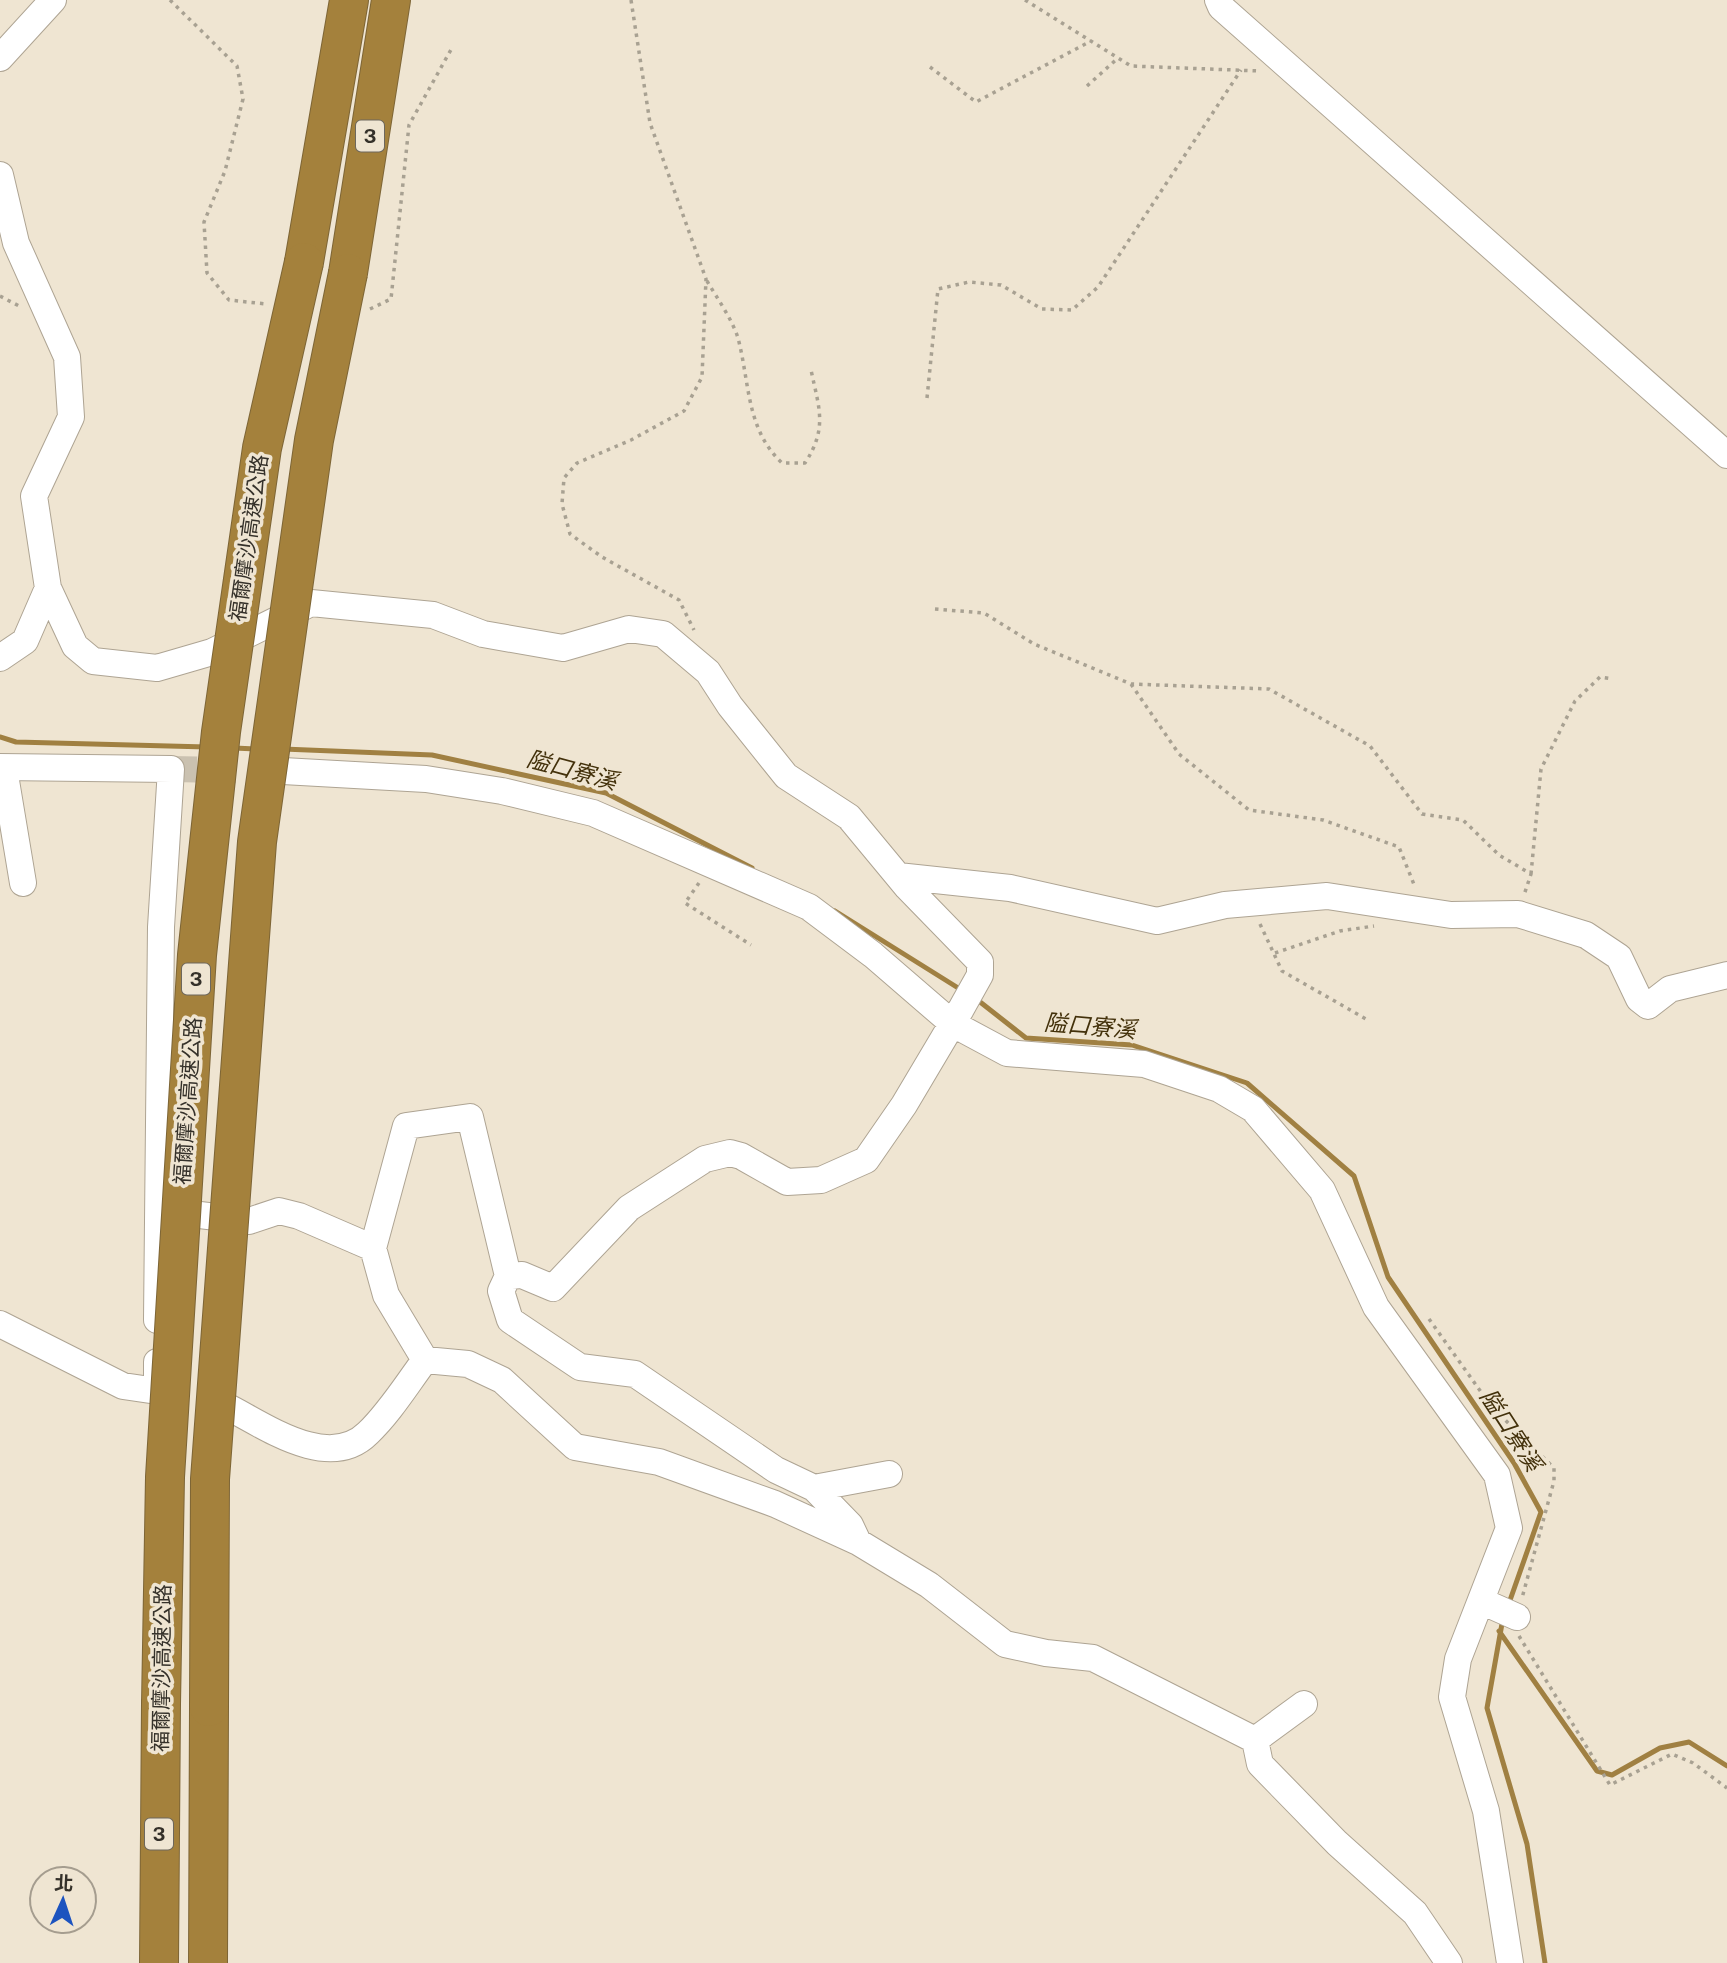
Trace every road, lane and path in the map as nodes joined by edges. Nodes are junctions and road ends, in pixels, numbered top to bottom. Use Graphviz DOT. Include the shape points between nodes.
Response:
graph roads {
  1 [pos="52,0"];
  2 [pos="349,0"];
  3 [pos="391,0"];
  4 [pos="631,0"];
  5 [pos="1026,0"];
  6 [pos="1218,0"];
  7 [pos="1091,41"];
  8 [pos="0,58"];
  9 [pos="1118,58"];
  10 [pos="930,67"];
  11 [pos="1241,70"];
  12 [pos="1294,73"];
  13 [pos="1087,86"];
  14 [pos="0,175"];
  15 [pos="706,279"];
  16 [pos="811,370"];
  17 [pos="927,398"];
  18 [pos="1727,455"];
  19 [pos="48,588"];
  20 [pos="935,609"];
  21 [pos="0,658"];
  22 [pos="708,672"];
  23 [pos="1613,679"];
  24 [pos="1131,684"];
  25 [pos="2,768"];
  26 [pos="283,771"];
  27 [pos="712,864"];
  28 [pos="1531,874"];
  29 [pos="898,876"];
  30 [pos="23,883"];
  31 [pos="1250,903"];
  32 [pos="1413,910"];
  33 [pos="1518,914"];
  34 [pos="1376,926"];
  35 [pos="751,945"];
  36 [pos="1275,953"];
  37 [pos="1727,975"];
  38 [pos="957,1016"];
  39 [pos="1366,1018"];
  40 [pos="158,1209"];
  41 [pos="373,1248"];
  42 [pos="508,1276"];
  43 [pos="1429,1319"];
  44 [pos="0,1324"];
  45 [pos="425,1360"];
  46 [pos="228,1407"];
  47 [pos="889,1475"];
  48 [pos="814,1488"];
  49 [pos="858,1542"];
  50 [pos="1502,1610"];
  51 [pos="1304,1704"];
  52 [pos="1255,1740"];
  53 [pos="1727,1788"];
  54 [pos="159,1963"];
  55 [pos="208,1963"];
  56 [pos="1449,1963"];
  57 [pos="1510,1963"];
  1 -- 8 [label="lane"];
  2 -- 54 [label="highway, 福爾摩沙高速公路 / 3, bridge" via="304,262 262,448 221,732 197,955 165,1477"];
  3 -- 55 [label="highway, 3, bridge" via="348,273 314,440 257,842 210,1479"];
  4 -- 15 [label="path" via="650,123"];
  5 -- 7 [label="path"];
  6 -- 12 [label="lane"];
  7 -- 9 [label="path"];
  7 -- 10 [label="path" via="976,102"];
  9 -- 11 [label="path" via="1131,66"];
  9 -- 13 [label="path"];
  11 -- 12 [label="path"];
  11 -- 17 [label="path" via="1098,288 1072,310 1042,309 1001,285 969,282 938,289"];
  12 -- 18 [label="lane"];
  14 -- 19 [label="lane" via="16,243 67,357 71,417 34,496"];
  15 -- 16 [label="path" via="737,335 751,408 764,446 782,463 805,463 817,445 821,420"];
  15 -- 22 [label="path" via="702,377 684,411 577,463 564,478 562,504 570,534 679,600"];
  19 -- 21 [label="lane" via="25,641"];
  19 -- 22 [label="lane" via="75,646 93,661 157,668 212,653 311,603 433,615 483,634 563,648 629,629 663,634"];
  20 -- 24 [label="path" via="984,613 1034,644"];
  22 -- 29 [label="lane" via="786,776 849,817"];
  23 -- 28 [label="path" via="1600,677 1575,701 1541,769"];
  24 -- 28 [label="path" via="1269,689 1370,747 1422,814 1464,820 1499,855"];
  24 -- 32 [label="path" via="1179,754 1249,810 1323,820 1399,847 1418,895"];
  25 -- 30 [label="lane"];
  25 -- 40 [label="lane" via="171,769 162,927"];
  26 -- 27 [label="lane" via="426,779 502,791 593,813"];
  27 -- 35 [label="path" via="685,903"];
  27 -- 38 [label="lane" via="809,907"];
  28 -- 33 [label="path"];
  29 -- 31 [label="lane" via="1010,888 1157,921"];
  29 -- 38 [label="lane" via="980,962 981,975"];
  31 -- 32 [label="lane" via="1327,896"];
  31 -- 36 [label="path"];
  32 -- 33 [label="lane" via="1451,915"];
  33 -- 37 [label="lane" via="1586,935 1619,957 1648,1006 1670,989"];
  34 -- 36 [label="path" via="1340,931"];
  36 -- 39 [label="path" via="1282,971"];
  38 -- 42 [label="lane" via="866,1160 821,1180 787,1182 741,1156 730,1153 705,1159 629,1208 553,1288 522,1275"];
  38 -- 50 [label="lane" via="1007,1052 1144,1064 1219,1089 1254,1109 1322,1190 1376,1307 1497,1475 1508,1528"];
  40 -- 41 [label="lane" via="249,1221 279,1211"];
  40 -- 44 [label="lane" via="157,1391 123,1386"];
  41 -- 42 [label="lane" via="406,1126 470,1116"];
  41 -- 45 [label="lane" via="386,1295"];
  42 -- 48 [label="lane" via="501,1291 510,1320 580,1367 635,1374 776,1470"];
  43 -- 50 [label="path" via="1491,1406 1554,1468 1554,1481"];
  45 -- 46 [label="lane" via="367,1435 341,1447 307,1446"];
  45 -- 49 [label="lane" via="468,1364 502,1380 575,1447 691,1472"];
  47 -- 48 [label="lane"];
  48 -- 49 [label="lane" via="850,1525"];
  49 -- 52 [label="lane" via="929,1585 1005,1644 1093,1658"];
  50 -- 53 [label="path" via="1610,1785 1672,1754"];
  50 -- 57 [label="lane" via="1458,1659 1452,1697 1486,1811"];
  51 -- 52 [label="lane"];
  52 -- 56 [label="lane" via="1260,1764 1337,1843 1415,1913"];
}
